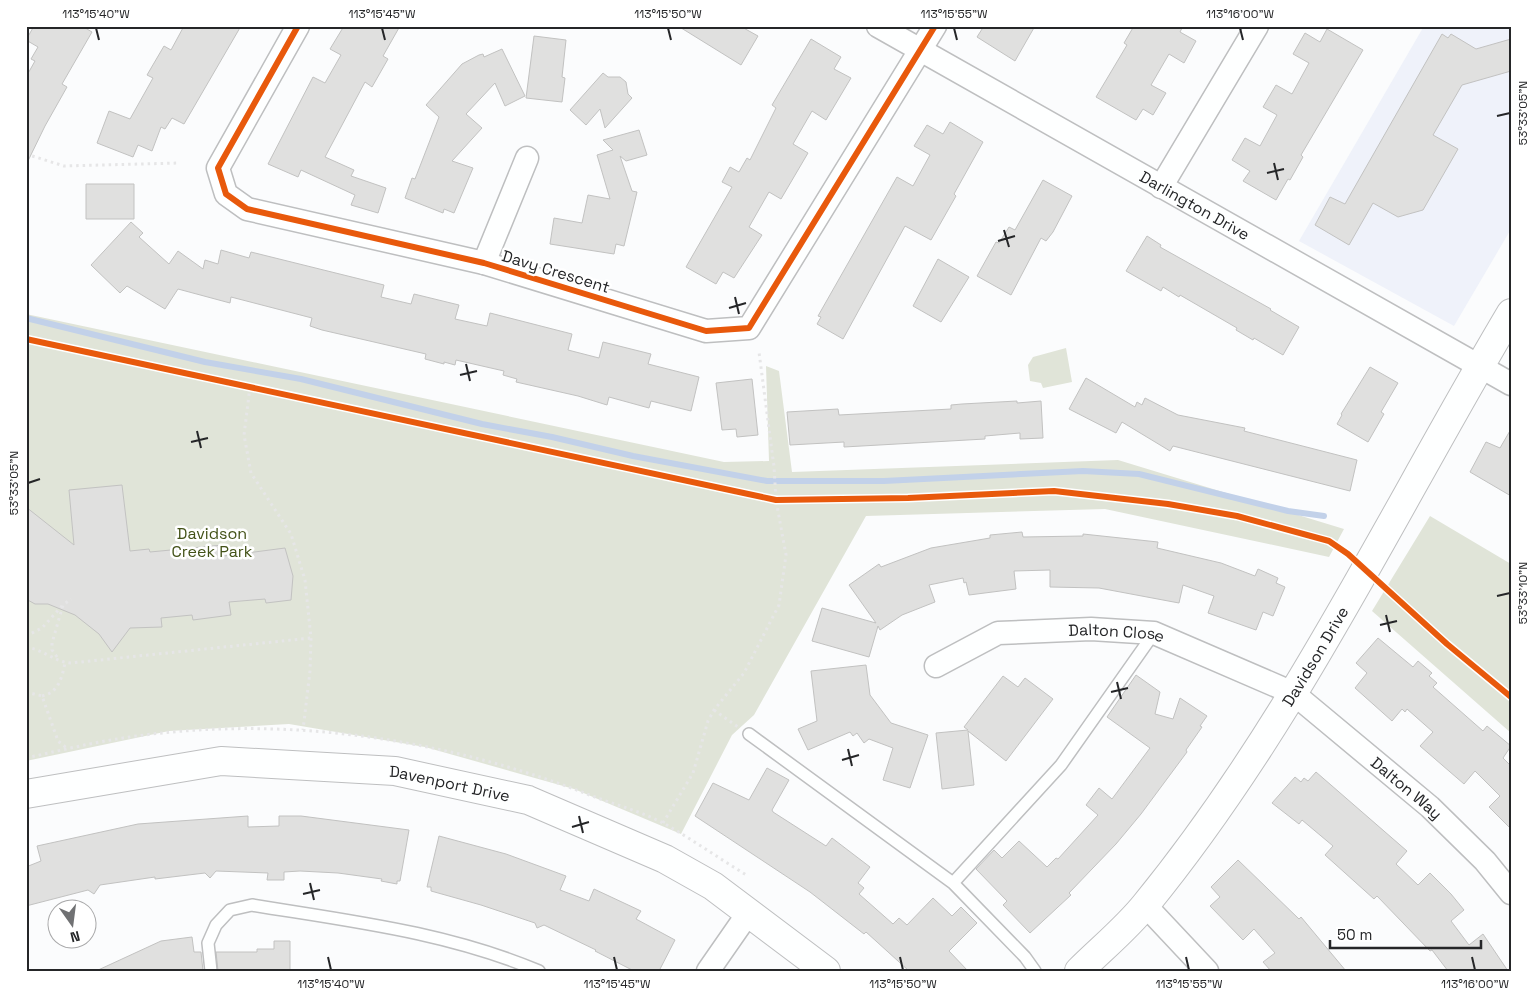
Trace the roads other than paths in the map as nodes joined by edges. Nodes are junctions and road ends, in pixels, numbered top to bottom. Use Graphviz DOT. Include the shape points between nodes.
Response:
graph roads {
  1 [pos="298,26"];
  2 [pos="878,26"];
  3 [pos="934,26"];
  4 [pos="1257,26"];
  5 [pos="921,51"];
  6 [pos="527,158"];
  7 [pos="1160,187"];
  8 [pos="484,263"];
  9 [pos="1511,313"];
  10 [pos="1480,365"];
  11 [pos="1511,384"];
  12 [pos="1154,633"];
  13 [pos="936,666"];
  14 [pos="1293,693"];
  15 [pos="749,734"];
  16 [pos="26,794"];
  17 [pos="953,883"];
  18 [pos="1511,892"];
  19 [pos="1145,905"];
  20 [pos="749,912"];
  21 [pos="211,971"];
  22 [pos="539,971"];
  23 [pos="708,971"];
  24 [pos="826,971"];
  25 [pos="1035,971"];
  26 [pos="1079,971"];
  27 [pos="1208,971"];
  1 -- 8 [label="street, Davy Crescent" via="218,168 226,194 247,210"];
  2 -- 5 [label="street, Darlington Drive"];
  3 -- 5 [label="street"];
  4 -- 7 [label="street"];
  5 -- 7 [label="street, Darlington Drive"];
  5 -- 8 [label="street, Davy Crescent" via="749,328 706,331"];
  6 -- 8 [label="street, Davy Crescent"];
  7 -- 10 [label="street, Darlington Drive"];
  9 -- 10 [label="street, Davidson Drive"];
  10 -- 11 [label="street, Darlington Drive"];
  10 -- 14 [label="street, Davidson Drive"];
  12 -- 13 [label="street, Dalton Close" via="1091,629 998,633"];
  12 -- 14 [label="street, Dalton Close"];
  12 -- 17 [label="lane" via="1060,765"];
  14 -- 18 [label="street, Dalton Way" via="1430,807 1485,861"];
  14 -- 19 [label="street, Davidson Drive" via="1217,811"];
  15 -- 17 [label="lane"];
  16 -- 20 [label="street, Davenport Drive" via="221,761 395,771 528,800 665,859 713,886"];
  17 -- 25 [label="lane"];
  19 -- 26 [label="street, Davidson Drive"];
  19 -- 27 [label="street"];
  20 -- 23 [label="street"];
  20 -- 24 [label="street, Davenport Drive"];
  21 -- 22 [label="lane" via="208,942 216,925 230,910 252,905 428,934 505,957"];
}
